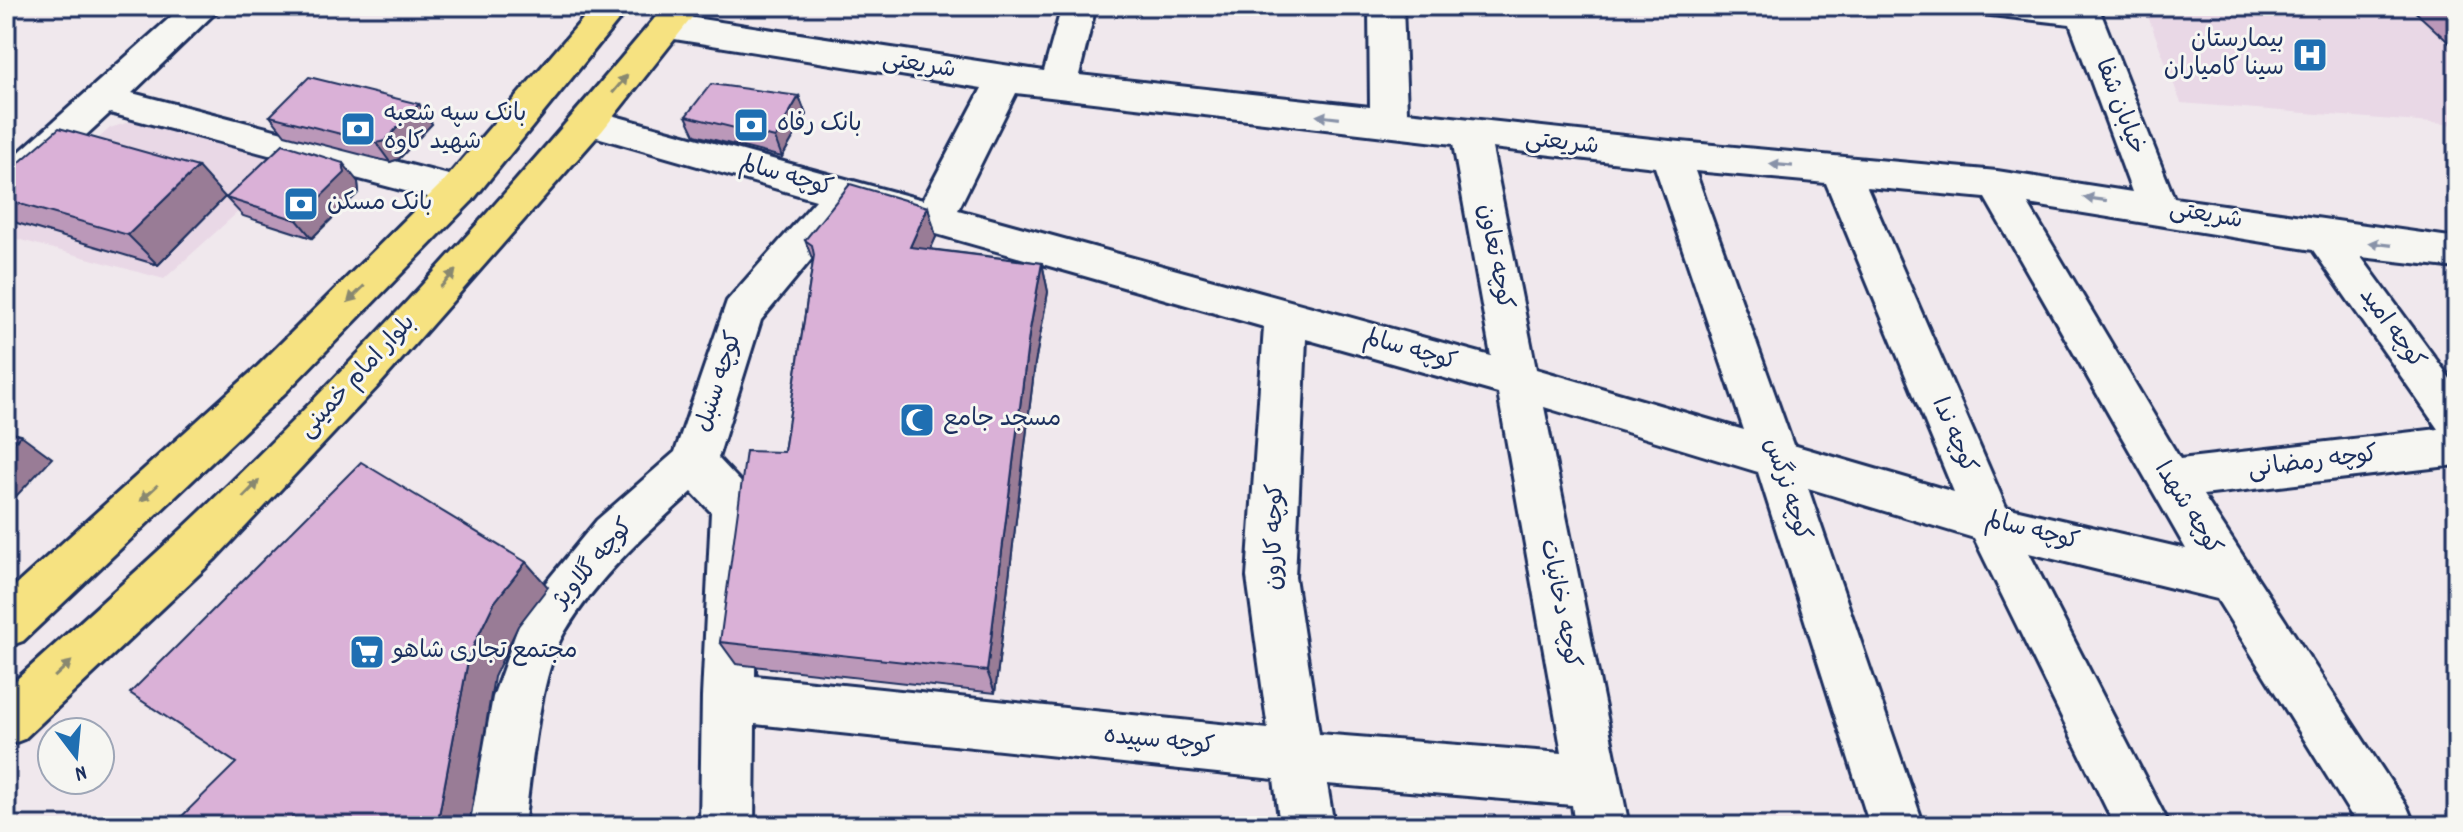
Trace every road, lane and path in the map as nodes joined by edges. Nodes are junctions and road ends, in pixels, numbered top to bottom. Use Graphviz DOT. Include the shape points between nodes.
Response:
graph roads {
  1 [pos="205,6"];
  2 [pos="613,6"];
  3 [pos="1079,6"];
  4 [pos="1386,6"];
  5 [pos="1994,6"];
  6 [pos="2082,10"];
  7 [pos="676,16"];
  8 [pos="1005,79"];
  9 [pos="1059,83"];
  10 [pos="105,99"];
  11 [pos="589,122"];
  12 [pos="1389,125"];
  13 [pos="1470,134"];
  14 [pos="22,155"];
  15 [pos="1670,155"];
  16 [pos="1840,170"];
  17 [pos="1997,185"];
  18 [pos="6,186"];
  19 [pos="458,191"];
  20 [pos="844,193"];
  21 [pos="2158,208"];
  22 [pos="934,218"];
  23 [pos="2325,237"];
  24 [pos="2457,253"];
  25 [pos="1286,316"];
  26 [pos="1517,381"];
  27 [pos="2457,422"];
  28 [pos="2457,446"];
  29 [pos="1775,456"];
  30 [pos="694,463"];
  31 [pos="2168,480"];
  32 [pos="1990,523"];
  33 [pos="2231,581"];
  34 [pos="6,625"];
  35 [pos="727,697"];
  36 [pos="6,722"];
  37 [pos="1299,757"];
  38 [pos="1597,804"];
  39 [pos="497,826"];
  40 [pos="727,826"];
  41 [pos="1307,826"];
  42 [pos="1897,826"];
  43 [pos="2143,826"];
  44 [pos="2388,826"];
  1 -- 10 [label="street"];
  2 -- 19 [label="main road"];
  3 -- 9 [label="street"];
  4 -- 12 [label="street"];
  5 -- 6 [label="street"];
  6 -- 21 [label="street, خیابان شفا"];
  7 -- 8 [label="street, شریعتی"];
  11 -- 7 [label="main road, بلوار امام خمینی, one-way"];
  8 -- 9 [label="street, شریعتی"];
  8 -- 22 [label="street"];
  12 -- 9 [label="street, شریعتی, one-way"];
  10 -- 14 [label="street"];
  10 -- 19 [label="street"];
  11 -- 20 [label="street, کوچه سالم"];
  36 -- 11 [label="main road, بلوار امام خمینی, one-way" via="199,543 364,373"];
  12 -- 13 [label="street, شریعتی"];
  13 -- 15 [label="street, شریعتی"];
  13 -- 26 [label="street, کوچه تعاون"];
  14 -- 18 [label="street"];
  16 -- 15 [label="street, شریعتی, one-way"];
  15 -- 29 [label="street, کوچه نرگس"];
  16 -- 17 [label="street, شریعتی"];
  16 -- 32 [label="street, کوچه ندا"];
  21 -- 17 [label="street, شریعتی, one-way"];
  17 -- 31 [label="street, کوچه شهدا"];
  19 -- 34 [label="main road, one-way" via="273,378"];
  20 -- 22 [label="street, کوچه سالم"];
  20 -- 30 [label="street, کوچه سنبل" via="742,313"];
  21 -- 23 [label="street, شریعتی"];
  22 -- 25 [label="street, کوچه سالم"];
  24 -- 23 [label="street, شریعتی, one-way"];
  23 -- 27 [label="street, کوچه امید"];
  25 -- 26 [label="street, کوچه سالم"];
  25 -- 37 [label="street, کوچه کارون" via="1271,577"];
  26 -- 29 [label="street, کوچه سالم"];
  26 -- 38 [label="street, کوچه دخانیات"];
  28 -- 31 [label="street, کوچه رمضانی"];
  29 -- 32 [label="street, کوچه سالم"];
  29 -- 42 [label="street, کوچه نرگس"];
  30 -- 35 [label="street" via="734,506"];
  30 -- 39 [label="street, کوچه گلاویژ" via="613,534 542,624 518,697"];
  31 -- 33 [label="street, کوچه شهدا"];
  32 -- 33 [label="street, کوچه سالم"];
  32 -- 43 [label="street, کوچه ندا"];
  33 -- 44 [label="street, کوچه شهدا"];
  35 -- 37 [label="street, کوچه سپیده"];
  35 -- 40 [label="street"];
  37 -- 38 [label="street, کوچه سپیده"];
  37 -- 41 [label="street, کوچه کارون"];
}
